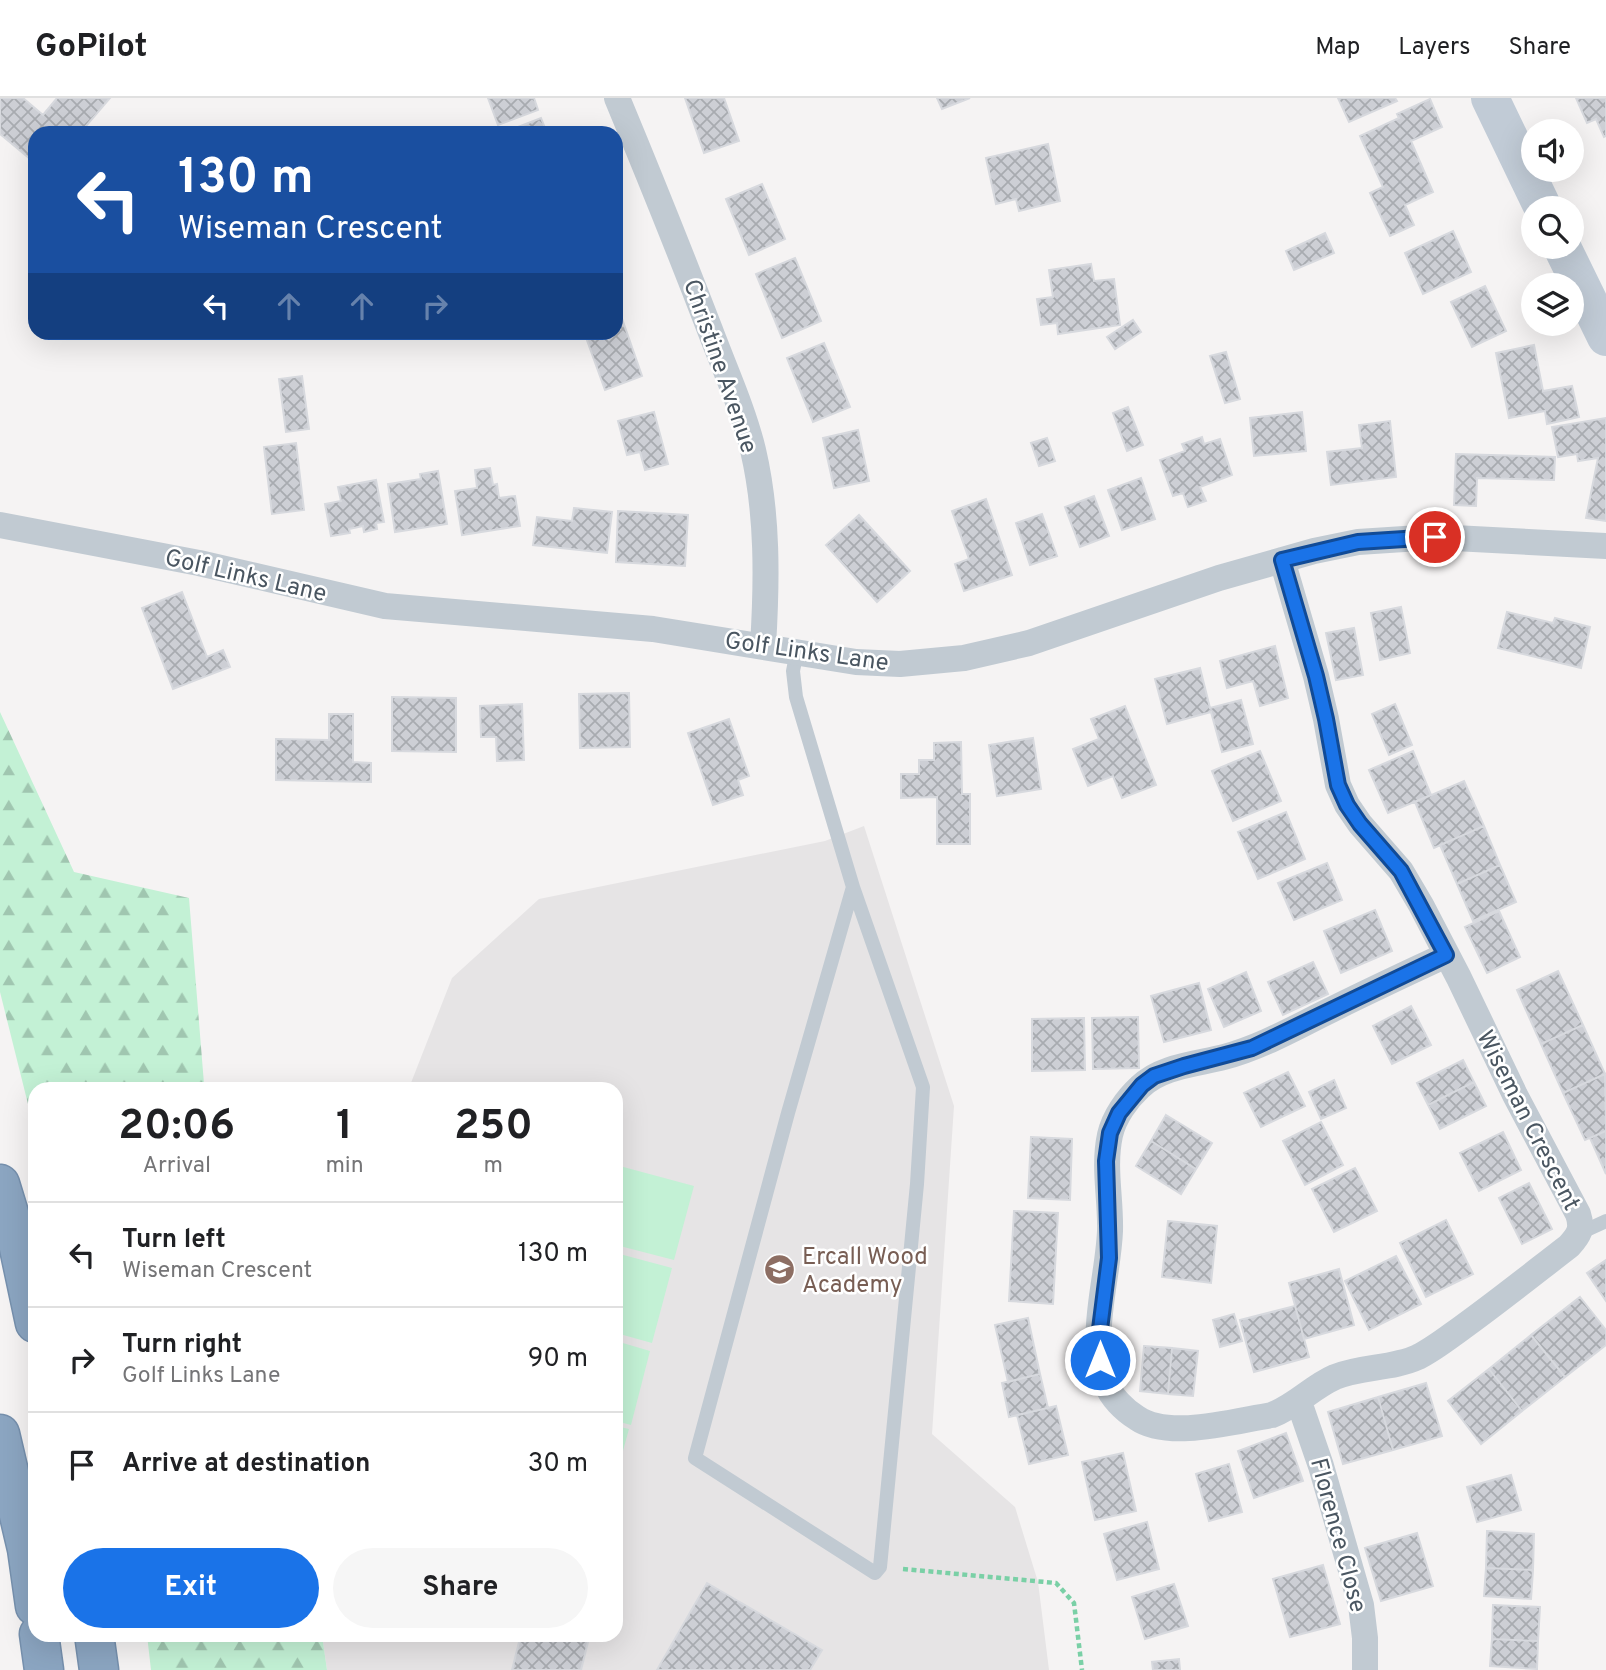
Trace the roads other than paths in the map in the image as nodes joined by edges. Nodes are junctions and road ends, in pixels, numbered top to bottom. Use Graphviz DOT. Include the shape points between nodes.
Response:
graph roads {
  1 [pos="617,98"];
  2 [pos="1489,98"];
  3 [pos="1537,196"];
  4 [pos="1568,259"];
  5 [pos="1606,337"];
  6 [pos="0,525"];
  7 [pos="1606,545"];
  8 [pos="1282,560"];
  9 [pos="763,646"];
  10 [pos="797,652"];
  11 [pos="853,887"];
  12 [pos="1446,955"];
  13 [pos="0,1184"];
  14 [pos="1606,1221"];
  15 [pos="1580,1233"];
  16 [pos="28,1290"];
  17 [pos="1299,1402"];
  18 [pos="0,1434"];
  19 [pos="28,1556"];
  20 [pos="40,1642"];
  21 [pos="95,1642"];
  22 [pos="44,1670"];
  23 [pos="99,1670"];
  24 [pos="1365,1670"];
  1 -- 9 [label="street, Christine Avenue" via="694,288 752,450 765,541"];
  2 -- 3 [label="main road"];
  4 -- 5 [label="main road"];
  6 -- 9 [label="street, Golf Links Lane" via="199,563 385,606 653,629"];
  7 -- 8 [label="street, Golf Links Lane" via="1418,537 1358,542"];
  8 -- 10 [label="street, Golf Links Lane" via="988,654 900,664"];
  8 -- 12 [label="street, Wiseman Crescent" via="1316,676 1338,785 1360,824 1401,871"];
  9 -- 10 [label="street, Golf Links Lane"];
  10 -- 11 [label="lane" via="793,671 796,697"];
  11 -- 11 [label="lane" via="695,1458 875,1573 880,1567 918,1184 923,1087"];
  12 -- 15 [label="street, Wiseman Crescent" via="1578,1214"];
  12 -- 17 [label="street, Wiseman Crescent" via="1252,1048 1154,1076 1129,1100 1110,1133 1106,1161 1109,1258 1099,1337 1106,1385 1118,1403 1156,1427 1179,1429 1272,1415"];
  13 -- 16 [label="highway"];
  14 -- 15 [label="lane"];
  15 -- 17 [label="street, Wiseman Crescent" via="1491,1307 1420,1356 1337,1376"];
  17 -- 24 [label="street, Florence Close" via="1361,1605"];
  18 -- 19 [label="highway"];
  20 -- 22 [label="highway"];
  21 -- 23 [label="highway"];
}
